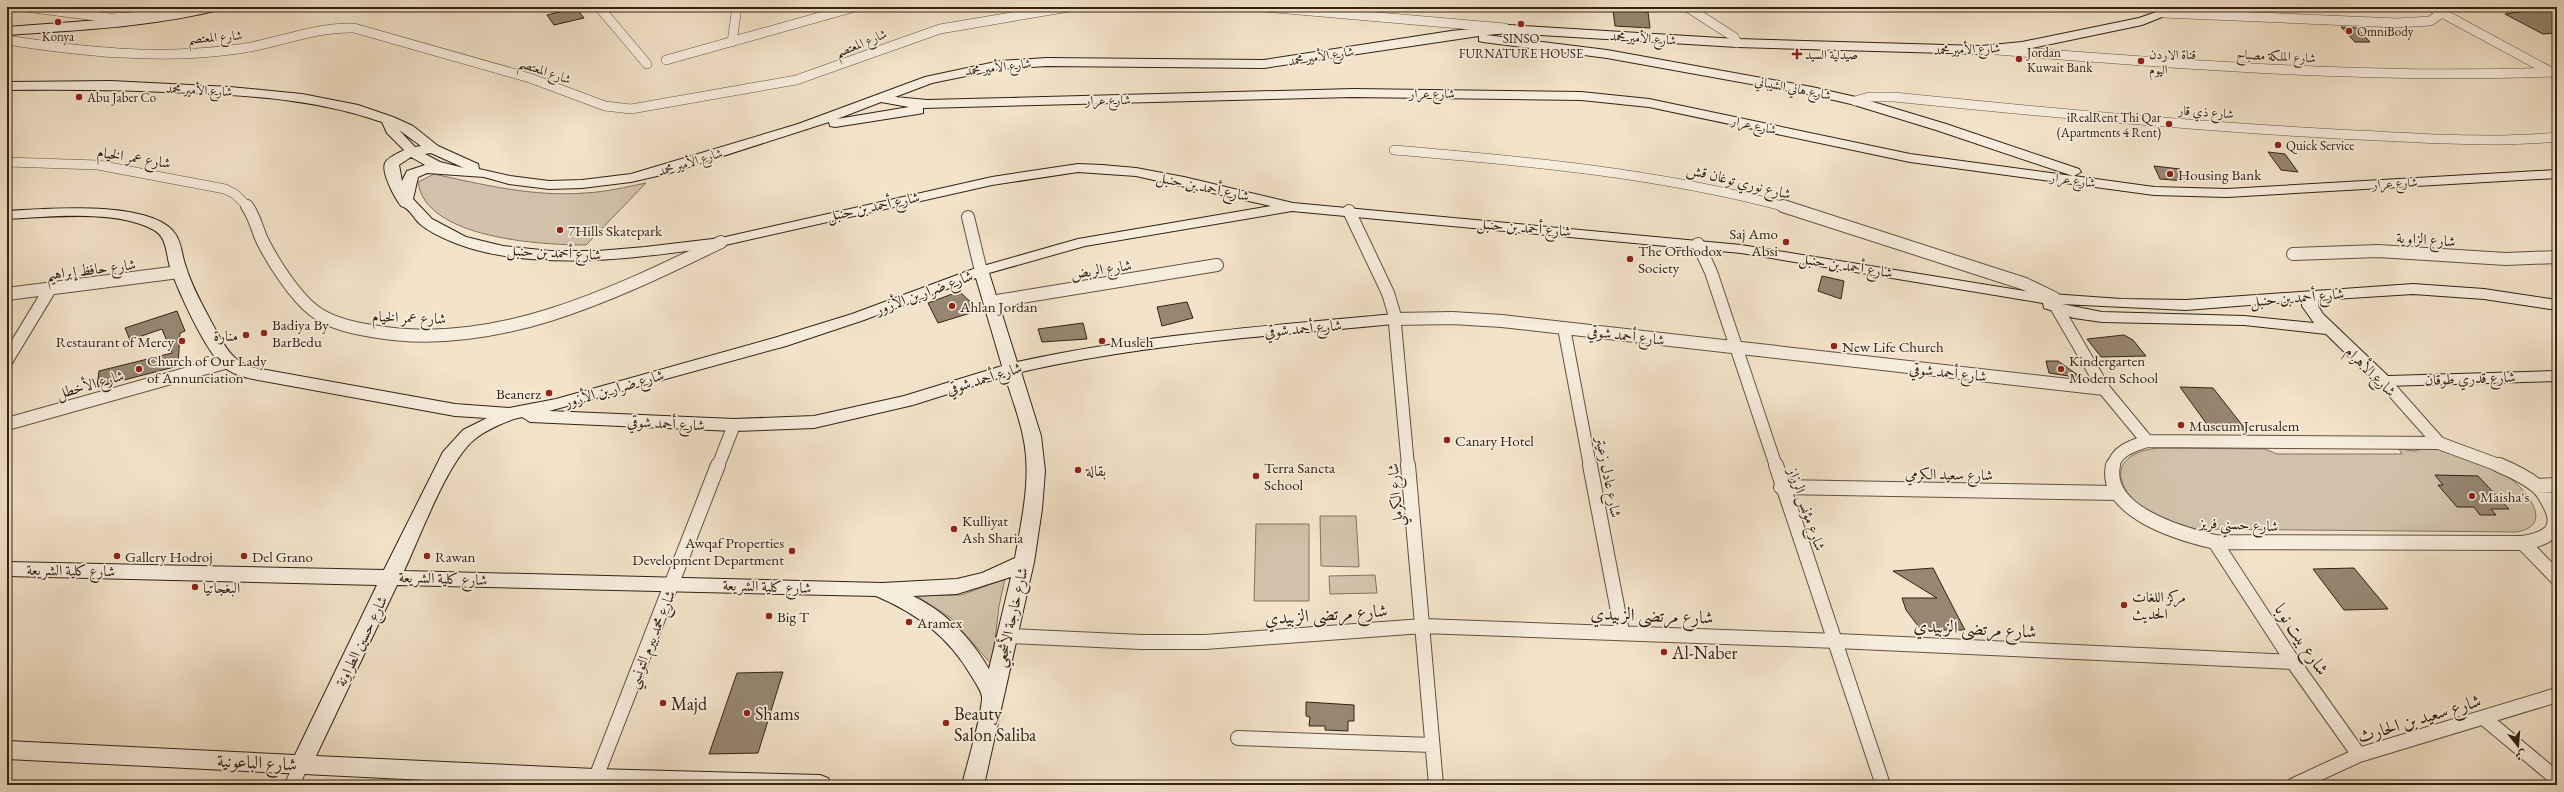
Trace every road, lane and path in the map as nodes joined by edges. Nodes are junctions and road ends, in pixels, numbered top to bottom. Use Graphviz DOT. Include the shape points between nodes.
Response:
graph roads {
  1 [pos="26,7"];
  2 [pos="200,7"];
  3 [pos="219,7"];
  4 [pos="599,7"];
  5 [pos="737,7"];
  6 [pos="855,7"];
  7 [pos="1069,7"];
  8 [pos="1264,7"];
  9 [pos="1688,7"];
  10 [pos="2431,7"];
  11 [pos="56,9"];
  12 [pos="2165,10"];
  13 [pos="2442,13"];
  14 [pos="1509,29"];
  15 [pos="7,31"];
  16 [pos="1451,35"];
  17 [pos="7,40"];
  18 [pos="732,42"];
  19 [pos="1737,43"];
  20 [pos="1995,50"];
  21 [pos="666,60"];
  22 [pos="647,64"];
  23 [pos="2555,72"];
  24 [pos="940,77"];
  25 [pos="7,86"];
  26 [pos="886,95"];
  27 [pos="1855,101"];
  28 [pos="944,103"];
  29 [pos="390,125"];
  30 [pos="803,127"];
  31 [pos="2557,137"];
  32 [pos="420,149"];
  33 [pos="1394,150"];
  34 [pos="7,162"];
  35 [pos="392,162"];
  36 [pos="457,172"];
  37 [pos="2052,172"];
  38 [pos="485,174"];
  39 [pos="2557,174"];
  40 [pos="396,184"];
  41 [pos="2123,187"];
  42 [pos="406,203"];
  43 [pos="1293,207"];
  44 [pos="1349,211"];
  45 [pos="7,215"];
  46 [pos="968,217"];
  47 [pos="721,242"];
  48 [pos="1698,244"];
  49 [pos="2293,254"];
  50 [pos="2557,257"];
  51 [pos="1217,265"];
  52 [pos="981,271"];
  53 [pos="179,272"];
  54 [pos="50,289"];
  55 [pos="7,294"];
  56 [pos="2310,296"];
  57 [pos="991,302"];
  58 [pos="2055,303"];
  59 [pos="2186,305"];
  60 [pos="2557,305"];
  61 [pos="1394,319"];
  62 [pos="2197,319"];
  63 [pos="1564,328"];
  64 [pos="2329,330"];
  65 [pos="1736,349"];
  66 [pos="7,360"];
  67 [pos="228,362"];
  68 [pos="1011,369"];
  69 [pos="2557,376"];
  70 [pos="2384,381"];
  71 [pos="2104,389"];
  72 [pos="577,398"];
  73 [pos="509,414"];
  74 [pos="570,418"];
  75 [pos="7,424"];
  76 [pos="734,426"];
  77 [pos="2147,441"];
  78 [pos="2439,443"];
  79 [pos="2557,485"];
  80 [pos="2537,486"];
  81 [pos="1782,487"];
  82 [pos="2116,493"];
  83 [pos="2215,542"];
  84 [pos="2523,543"];
  85 [pos="1024,562"];
  86 [pos="7,569"];
  87 [pos="392,576"];
  88 [pos="2557,578"];
  89 [pos="672,584"];
  90 [pos="878,589"];
  91 [pos="1423,626"];
  92 [pos="1622,632"];
  93 [pos="1009,636"];
  94 [pos="1837,641"];
  95 [pos="2293,662"];
  96 [pos="992,695"];
  97 [pos="2557,695"];
  98 [pos="2485,719"];
  99 [pos="1238,738"];
  100 [pos="1432,745"];
  101 [pos="7,750"];
  102 [pos="2359,755"];
  103 [pos="301,765"];
  104 [pos="2557,779"];
  105 [pos="594,782"];
  106 [pos="292,785"];
  107 [pos="820,785"];
  108 [pos="973,785"];
  109 [pos="1436,785"];
  110 [pos="1883,785"];
  111 [pos="2294,785"];
  1 -- 11 [label="street"];
  2 -- 11 [label="street" via="152,15 110,18"];
  3 -- 15 [label="street" via="149,21"];
  4 -- 22 [label="street"];
  5 -- 18 [label="street"];
  6 -- 18 [label="street"];
  7 -- 17 [label="street, شارع المعتصم" via="940,29 789,82 631,109 605,106 530,78 354,28 336,28 255,46 202,53 86,49"];
  8 -- 14 [label="street"];
  9 -- 19 [label="street" via="1734,37"];
  10 -- 13 [label="street"];
  12 -- 13 [label="street" via="2219,17 2398,23 2430,21"];
  12 -- 20 [label="street, شارع الأمير محمد" via="2142,20"];
  13 -- 23 [label="street"];
  14 -- 16 [label="street, شارع الأمير محمد"];
  14 -- 19 [label="street, شارع الأمير محمد"];
  16 -- 24 [label="street, شارع الأمير محمد" via="1264,64 1016,63 983,67"];
  16 -- 27 [label="street, شارع هاني الشيباني" via="1607,54 1771,83"];
  18 -- 21 [label="street"];
  19 -- 20 [label="street, شارع الأمير محمد" via="1920,50"];
  20 -- 23 [label="street, شارع الملكة مصباح" via="2308,71 2396,74"];
  24 -- 26 [label="street, شارع الأمير محمد"];
  24 -- 28 [label="street" via="933,93"];
  25 -- 29 [label="street, شارع الأمير محمد" via="82,84 230,91 302,98 353,108"];
  26 -- 28 [label="street, شارع عرار" via="911,104"];
  26 -- 30 [label="street, شارع الأمير محمد"];
  27 -- 31 [label="street, شارع ذي قار" via="1869,97 1894,97 2094,117 2336,134 2498,140"];
  27 -- 37 [label="street, شارع هاني الشيباني" via="1948,129"];
  28 -- 30 [label="street"];
  28 -- 37 [label="street, شارع عرار" via="1353,93 1581,96 1649,103 1917,159"];
  29 -- 32 [label="street, شارع الأمير محمد"];
  29 -- 35 [label="street, شارع أحمد بن حنبل"];
  30 -- 38 [label="street, شارع الأمير محمد" via="665,170 615,180 549,185"];
  32 -- 35 [label="street"];
  32 -- 36 [label="street, شارع الأمير محمد" via="435,165"];
  32 -- 38 [label="street, شارع الأمير محمد"];
  32 -- 40 [label="street"];
  33 -- 58 [label="street, شارع نوري توغان قش" via="1507,159 1638,175 1751,197 2025,284"];
  34 -- 47 [label="street, شارع عمر الخيام" via="98,166 225,189 238,194 251,210 267,250 312,309 338,323 370,332 440,335 490,330 535,320 634,284"];
  35 -- 40 [label="street, شارع أحمد بن حنبل" via="390,168"];
  36 -- 38 [label="street, شارع الأمير محمد"];
  36 -- 42 [label="street" via="435,168 416,172 408,183"];
  37 -- 41 [label="street, شارع هاني الشيباني"];
  39 -- 41 [label="street, شارع عرار" via="2227,193 2188,193"];
  40 -- 42 [label="street, شارع أحمد بن حنبل"];
  42 -- 47 [label="street, شارع أحمد بن حنبل" via="423,221 450,236 466,242 512,251 571,256 621,254"];
  43 -- 44 [label="street, شارع أحمد بن حنبل"];
  43 -- 47 [label="street, شارع أحمد بن حنبل" via="1136,172 1078,168 992,181"];
  43 -- 52 [label="street, شارع ضرار بن الأزور" via="1083,242"];
  44 -- 48 [label="street, شارع أحمد بن حنبل"];
  44 -- 61 [label="street, شارع الكرملي" via="1388,293"];
  45 -- 53 [label="street, شارع ضرار بن الأزور" via="96,214 160,227 170,236"];
  46 -- 52 [label="street, شارع خارجة الأشجعي"];
  48 -- 58 [label="street, شارع أحمد بن حنبل" via="1806,258"];
  48 -- 65 [label="street, شارع مؤنس الرزاز" via="1711,272"];
  49 -- 50 [label="street, شارع الزاوية" via="2378,251 2506,259"];
  51 -- 57 [label="street, شارع الربض"];
  52 -- 57 [label="street, شارع خارجة الأشجعي"];
  52 -- 72 [label="street, شارع ضرار بن الأزور" via="858,317 780,342"];
  53 -- 54 [label="street, شارع حافظ إبراهيم"];
  53 -- 67 [label="street, شارع ضرار بن الأزور" via="215,344"];
  54 -- 55 [label="street, شارع حافظ إبراهيم"];
  54 -- 66 [label="street"];
  56 -- 59 [label="street, شارع أحمد بن حنبل"];
  56 -- 60 [label="street, شارع أحمد بن حنبل" via="2413,290 2484,294"];
  56 -- 64 [label="street, شارع الأهرام" via="2310,306"];
  57 -- 68 [label="street, شارع خارجة الأشجعي"];
  58 -- 59 [label="street, شارع أحمد بن حنبل"];
  58 -- 62 [label="street, شارع أحمد بن حنبل" via="2119,317"];
  58 -- 71 [label="street"];
  59 -- 62 [label="street"];
  61 -- 63 [label="street, شارع أحمد شوقي" via="1477,319"];
  61 -- 68 [label="street, شارع أحمد شوقي" via="1133,345"];
  61 -- 91 [label="street, شارع الكرملي"];
  62 -- 64 [label="street, شارع أحمد بن حنبل" via="2264,321"];
  63 -- 65 [label="street, شارع أحمد شوقي"];
  63 -- 92 [label="street, شارع عادل زعيتر"];
  64 -- 70 [label="street, شارع الأهرام"];
  65 -- 71 [label="street, شارع أحمد شوقي"];
  65 -- 81 [label="street, شارع مؤنس الرزاز"];
  67 -- 73 [label="street, شارع ضرار بن الأزور" via="253,374 280,380 455,410"];
  67 -- 75 [label="street, شارع الأخطل"];
  68 -- 76 [label="street, شارع أحمد شوقي" via="907,401 827,420 787,425"];
  68 -- 85 [label="street, شارع خارجة الأشجعي" via="1032,436 1035,456 1033,510"];
  69 -- 70 [label="street, شارع قدري طوقان"];
  70 -- 78 [label="street, شارع الأهرام"];
  71 -- 77 [label="street"];
  72 -- 73 [label="street, شارع ضرار بن الأزور"];
  72 -- 74 [label="street" via="565,408"];
  73 -- 74 [label="street, شارع أحمد شوقي"];
  73 -- 87 [label="street, شارع حسين الطراونة" via="477,428 456,447"];
  74 -- 76 [label="street, شارع أحمد شوقي"];
  76 -- 89 [label="street, شارع محمد بيرم التونسي"];
  77 -- 78 [label="street, شارع حسني فريز"];
  77 -- 82 [label="street, شارع حسني فريز" via="2121,451 2113,460 2111,476"];
  78 -- 80 [label="street, شارع حسني فريز" via="2496,462"];
  79 -- 80 [label="street"];
  80 -- 84 [label="street, شارع حسني فريز" via="2549,501 2556,522 2552,531 2539,540"];
  81 -- 82 [label="street, شارع سعيد الكرمي"];
  81 -- 94 [label="street, شارع مؤنس الرزاز"];
  82 -- 83 [label="street, شارع حسني فريز" via="2161,526 2189,537"];
  83 -- 84 [label="street, شارع حسني فريز"];
  83 -- 95 [label="street, شارع بيت نوبا"];
  84 -- 88 [label="street"];
  85 -- 90 [label="street, شارع كلية الشريعة" via="989,580 965,587"];
  85 -- 93 [label="street, شارع خارجة الأشجعي"];
  86 -- 87 [label="street, شارع كلية الشريعة"];
  87 -- 89 [label="street, شارع كلية الشريعة"];
  87 -- 103 [label="street, شارع حسين الطراونة"];
  89 -- 90 [label="street, شارع كلية الشريعة"];
  89 -- 105 [label="street, شارع محمد بيرم التونسي"];
  90 -- 96 [label="street, شارع كلية الشريعة" via="919,608 946,625 966,647"];
  91 -- 92 [label="street, شارع مرتضى الزبيدي"];
  91 -- 93 [label="street, شارع مرتضى الزبيدي" via="1205,642"];
  91 -- 100 [label="street, شارع الكرملي"];
  92 -- 94 [label="street, شارع مرتضى الزبيدي"];
  93 -- 96 [label="street, شارع خارجة الأشجعي"];
  94 -- 95 [label="street, شارع مرتضى الزبيدي"];
  94 -- 110 [label="street, شارع مؤنس الرزاز"];
  95 -- 102 [label="street, شارع بيت نوبا"];
  96 -- 108 [label="street, شارع خارجة الأشجعي"];
  97 -- 98 [label="street, شارع سعيد بن الحارث"];
  98 -- 102 [label="street, شارع سعيد بن الحارث"];
  98 -- 104 [label="street"];
  99 -- 100 [label="street"];
  100 -- 109 [label="street, شارع الكرملي"];
  101 -- 103 [label="street, شارع الباعونية"];
  102 -- 111 [label="street, شارع سعيد بن الحارث"];
  103 -- 105 [label="street, شارع الباعونية"];
  103 -- 106 [label="street, شارع حسين الطراونة"];
  105 -- 107 [label="street, شارع الباعونية"];
}
